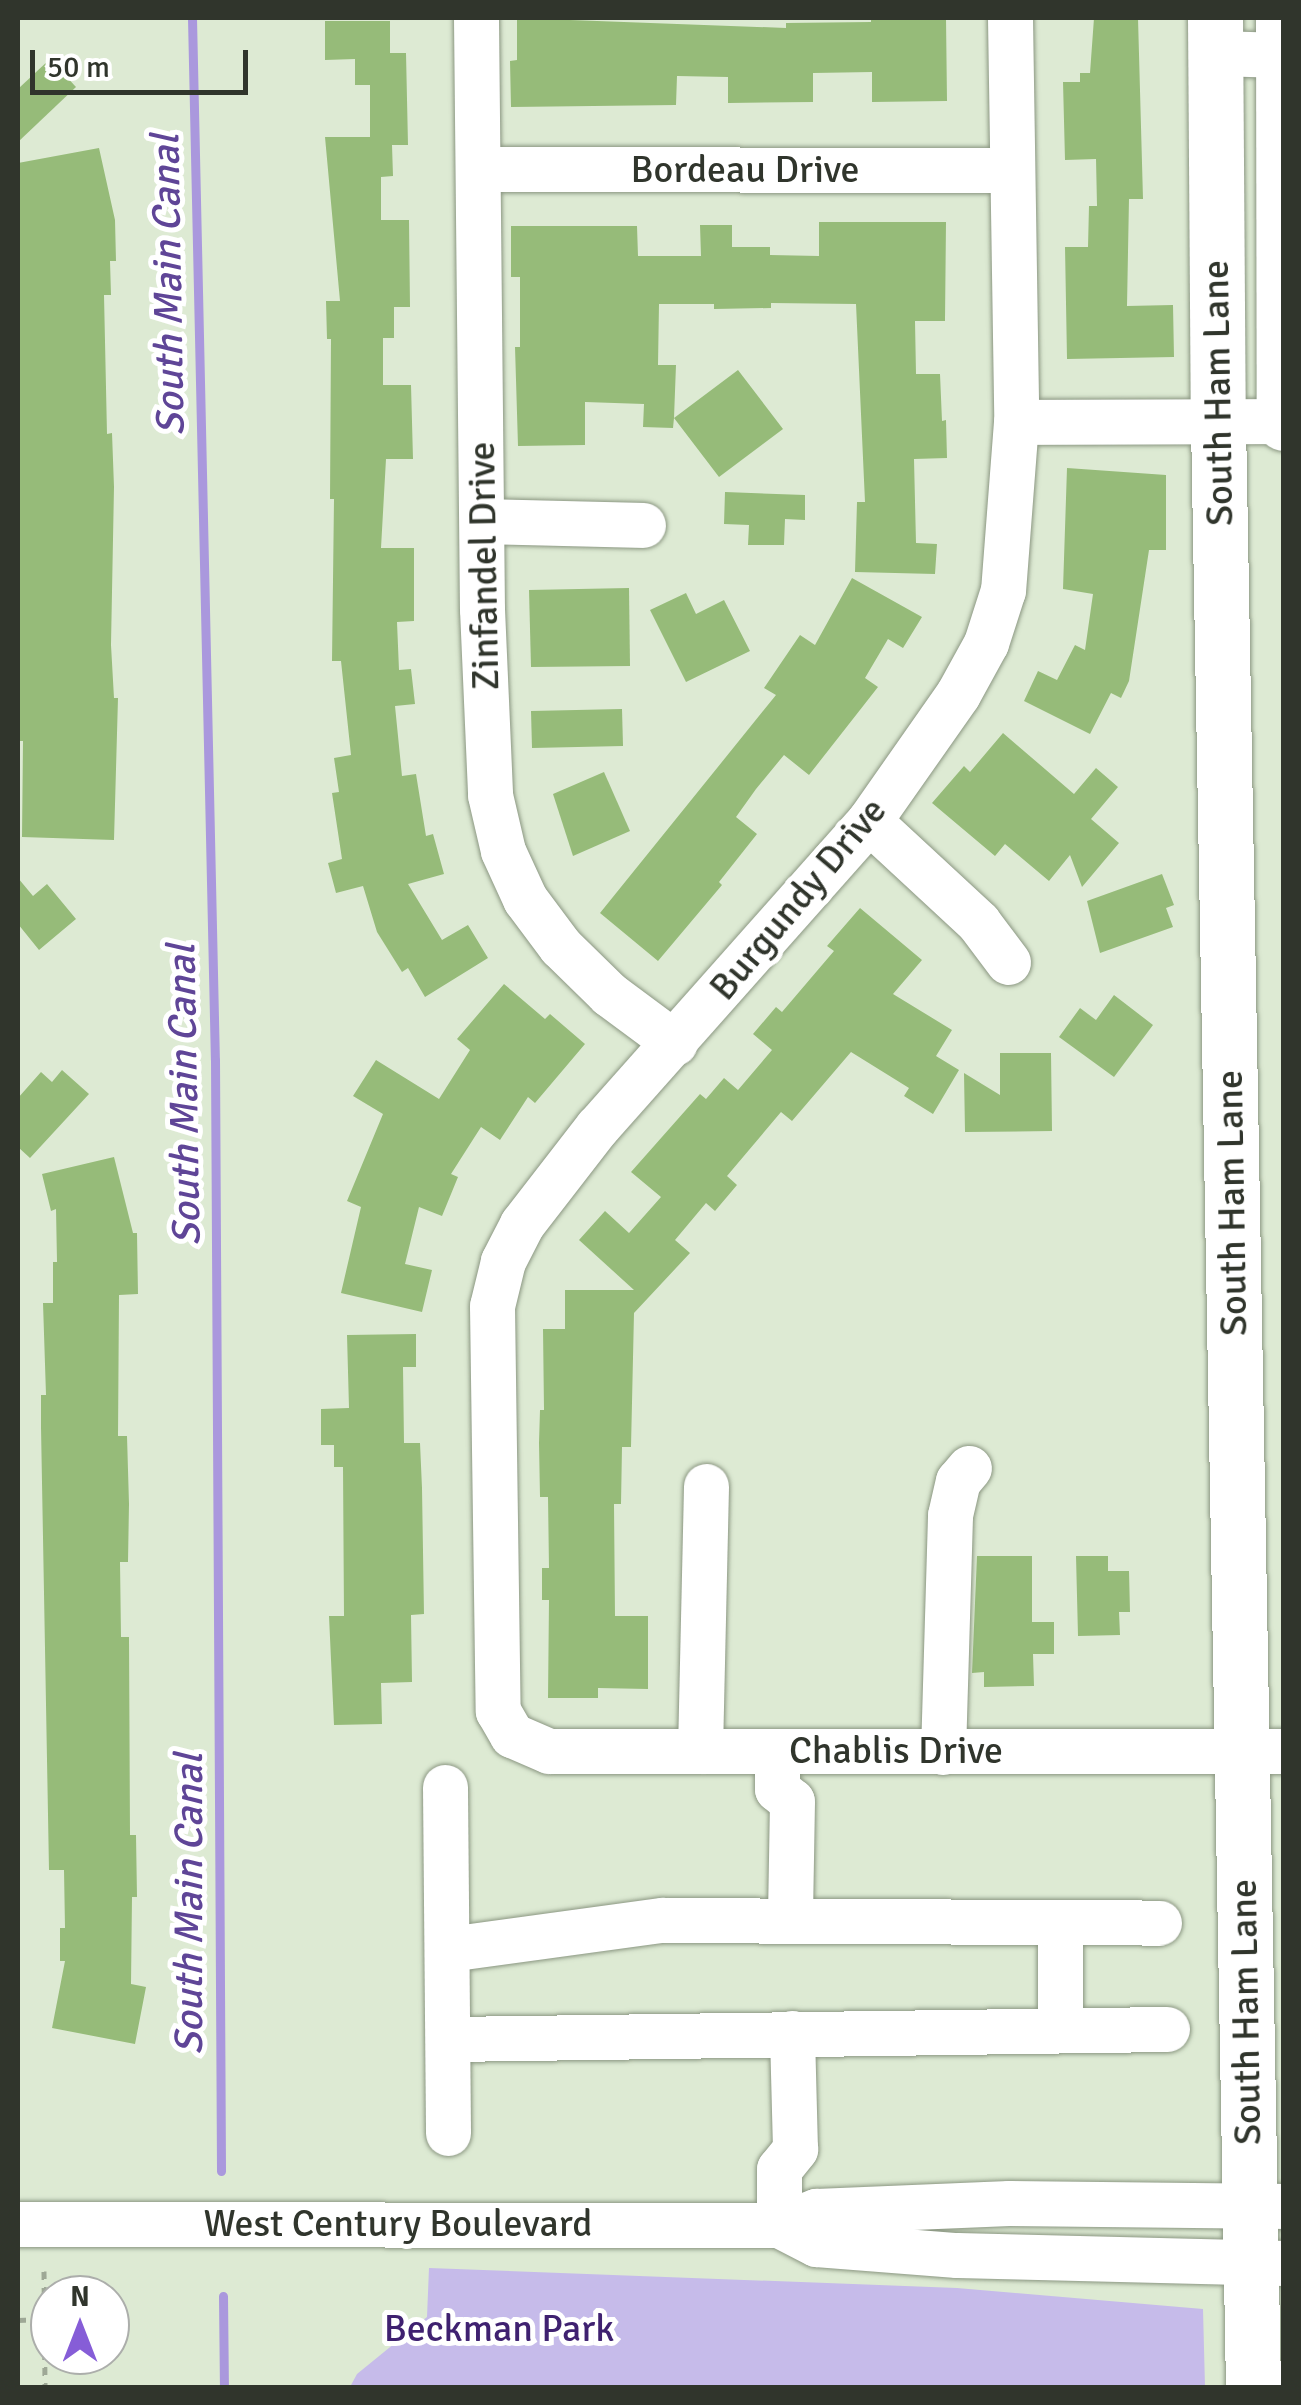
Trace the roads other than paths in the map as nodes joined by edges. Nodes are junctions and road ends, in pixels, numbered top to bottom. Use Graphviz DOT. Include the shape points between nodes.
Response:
graph roads {
  1 [pos="476,18"];
  2 [pos="1010,18"];
  3 [pos="1283,18"];
  4 [pos="1215,35"];
  5 [pos="1283,55"];
  6 [pos="478,169"];
  7 [pos="1012,170"];
  8 [pos="1016,422"];
  9 [pos="1218,422"];
  10 [pos="1284,422"];
  11 [pos="483,521"];
  12 [pos="643,525"];
  13 [pos="869,821"];
  14 [pos="1008,962"];
  15 [pos="675,1042"];
  16 [pos="970,1468"];
  17 [pos="706,1486"];
  18 [pos="512,1735"];
  19 [pos="700,1751"];
  20 [pos="943,1752"];
  21 [pos="1263,1752"];
  22 [pos="777,1770"];
  23 [pos="445,1787"];
  24 [pos="774,1920"];
  25 [pos="1060,1922"];
  26 [pos="1159,1922"];
  27 [pos="449,1949"];
  28 [pos="1167,2029"];
  29 [pos="1060,2030"];
  30 [pos="777,2033"];
  31 [pos="450,2038"];
  32 [pos="448,2133"];
  33 [pos="1267,2205"];
  34 [pos="18,2224"];
  35 [pos="779,2226"];
  36 [pos="1268,2262"];
  37 [pos="1253,2388"];
  1 -- 6 [label="street, Zinfandel Drive"];
  2 -- 7 [label="street, Burgundy Drive"];
  3 -- 5 [label="main road, South Ham Lane"];
  4 -- 5 [label="street"];
  4 -- 9 [label="main road, South Ham Lane"];
  5 -- 10 [label="main road, South Ham Lane"];
  6 -- 7 [label="street, Bordeau Drive"];
  6 -- 11 [label="street, Zinfandel Drive"];
  7 -- 8 [label="street, Burgundy Drive"];
  8 -- 9 [label="street"];
  8 -- 13 [label="street, Burgundy Drive" via="1003,590 986,643"];
  9 -- 10 [label="street"];
  9 -- 21 [label="main road, South Ham Lane"];
  11 -- 12 [label="street"];
  11 -- 15 [label="street, Zinfandel Drive" via="490,795 504,851 525,899 560,946 609,994"];
  13 -- 14 [label="street" via="978,922"];
  13 -- 15 [label="street, Burgundy Drive"];
  15 -- 18 [label="street, Burgundy Drive" via="597,1126 522,1224 492,1306 498,1711"];
  16 -- 20 [label="street" via="958,1481 950,1516"];
  17 -- 19 [label="street"];
  18 -- 19 [label="street, Chablis Drive" via="549,1751"];
  19 -- 22 [label="street, Chablis Drive"];
  20 -- 21 [label="street, Chablis Drive"];
  20 -- 22 [label="street, Chablis Drive"];
  21 -- 33 [label="main road, South Ham Lane"];
  22 -- 24 [label="street" via="762,1800"];
  23 -- 27 [label="street"];
  24 -- 25 [label="street"];
  24 -- 27 [label="street" via="662,1920"];
  25 -- 26 [label="street"];
  25 -- 29 [label="street"];
  27 -- 31 [label="street"];
  28 -- 29 [label="street"];
  29 -- 30 [label="street"];
  30 -- 31 [label="street"];
  30 -- 35 [label="street" via="796,2149 779,2169"];
  31 -- 32 [label="street"];
  33 -- 35 [label="street, West Century Boulevard" via="835,2210"];
  33 -- 36 [label="main road, South Ham Lane"];
  34 -- 35 [label="street, West Century Boulevard"];
  35 -- 36 [label="street, West Century Boulevard" via="816,2244 957,2256"];
  36 -- 37 [label="main road, South Ham Lane"];
}
